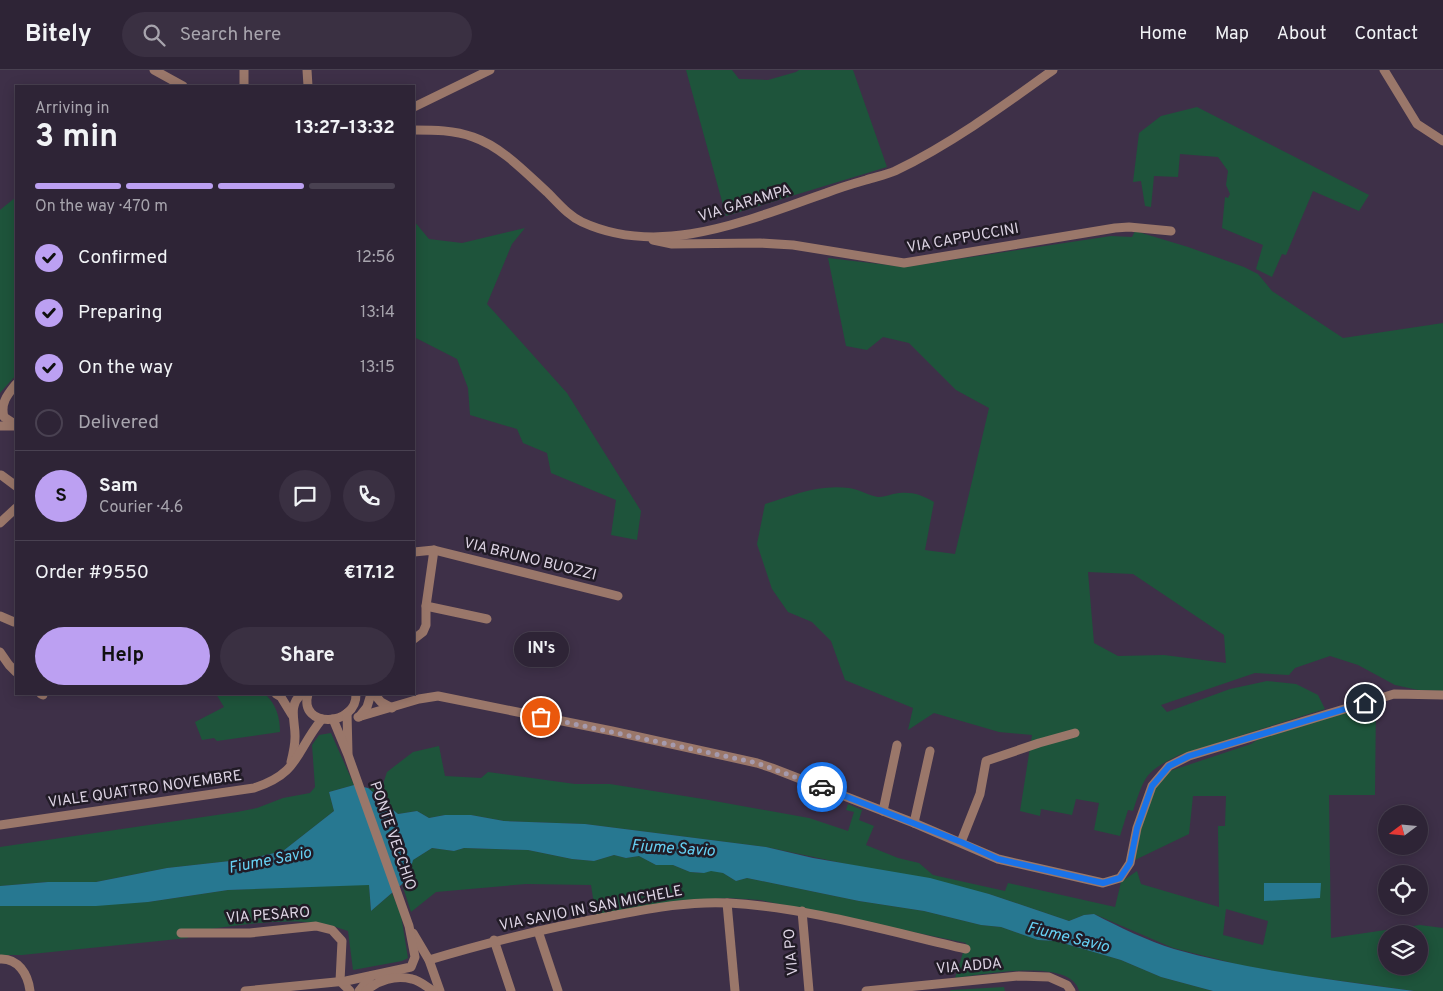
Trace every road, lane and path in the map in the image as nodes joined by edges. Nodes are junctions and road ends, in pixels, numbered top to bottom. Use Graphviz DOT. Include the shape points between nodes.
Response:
graph roads {
  1 [pos="154,70"];
  2 [pos="244,70"];
  3 [pos="306,70"];
  4 [pos="490,70"];
  5 [pos="1053,70"];
  6 [pos="1384,70"];
  7 [pos="181,85"];
  8 [pos="244,85"];
  9 [pos="308,85"];
  10 [pos="415,107"];
  11 [pos="415,130"];
  12 [pos="1443,142"];
  13 [pos="1171,231"];
  14 [pos="640,236"];
  15 [pos="15,385"];
  16 [pos="3,400"];
  17 [pos="15,425"];
  18 [pos="0,426"];
  19 [pos="15,426"];
  20 [pos="4,477"];
  21 [pos="15,485"];
  22 [pos="15,509"];
  23 [pos="0,523"];
  24 [pos="434,550"];
  25 [pos="415,552"];
  26 [pos="618,596"];
  27 [pos="426,606"];
  28 [pos="0,616"];
  29 [pos="487,619"];
  30 [pos="14,622"];
  31 [pos="415,638"];
  32 [pos="0,652"];
  33 [pos="15,671"];
  34 [pos="278,695"];
  35 [pos="301,695"];
  36 [pos="308,695"];
  37 [pos="356,695"];
  38 [pos="372,695"];
  39 [pos="373,695"];
  40 [pos="1443,695"];
  41 [pos="392,708"];
  42 [pos="349,712"];
  43 [pos="292,715"];
  44 [pos="358,717"];
  45 [pos="332,719"];
  46 [pos="322,720"];
  47 [pos="295,728"];
  48 [pos="314,729"];
  49 [pos="1075,733"];
  50 [pos="897,745"];
  51 [pos="930,751"];
  52 [pos="348,756"];
  53 [pos="289,769"];
  54 [pos="882,811"];
  55 [pos="914,823"];
  56 [pos="0,824"];
  57 [pos="961,842"];
  58 [pos="727,903"];
  59 [pos="802,911"];
  60 [pos="408,926"];
  61 [pos="538,931"];
  62 [pos="181,933"];
  63 [pos="494,940"];
  64 [pos="966,948"];
  65 [pos="0,959"];
  66 [pos="429,960"];
  67 [pos="371,976"];
  68 [pos="340,981"];
  69 [pos="906,989"];
  70 [pos="30,991"];
  71 [pos="245,991"];
  72 [pos="350,991"];
  73 [pos="359,991"];
  74 [pos="366,991"];
  75 [pos="433,991"];
  76 [pos="440,991"];
  77 [pos="511,991"];
  78 [pos="558,991"];
  79 [pos="735,991"];
  80 [pos="809,991"];
  81 [pos="866,991"];
  82 [pos="1071,991"];
  1 -- 7 [label="street"];
  2 -- 8 [label="street"];
  3 -- 9 [label="street"];
  4 -- 10 [label="street"];
  5 -- 14 [label="street, VIA GARAMPA" via="942,146 893,172 702,233"];
  6 -- 12 [label="street" via="1417,124"];
  11 -- 14 [label="street, VIA GARAMPA" via="450,131 473,136 492,146 579,221 607,232"];
  13 -- 14 [label="street, VIA CAPPUCCINI" via="1115,228 904,264 793,245 672,244"];
  15 -- 16 [label="street"];
  16 -- 17 [label="street" via="4,417"];
  18 -- 19 [label="street"];
  20 -- 21 [label="street"];
  22 -- 23 [label="street"];
  24 -- 25 [label="street, VIA BRUNO BUOZZI"];
  24 -- 26 [label="street, VIA BRUNO BUOZZI"];
  24 -- 27 [label="street"];
  27 -- 29 [label="street"];
  27 -- 31 [label="street" via="426,625"];
  28 -- 30 [label="street"];
  32 -- 33 [label="street"];
  34 -- 43 [label="street"];
  35 -- 43 [label="street" via="296,700"];
  36 -- 46 [label="street" via="308,708"];
  37 -- 42 [label="street"];
  38 -- 44 [label="street"];
  39 -- 41 [label="street"];
  40 -- 57 [label="street" via="1394,694 1189,756 1169,766 1152,786 1137,828 1130,863 1120,878 1103,883 998,859"];
  41 -- 44 [label="street"];
  41 -- 54 [label="street" via="438,696 603,729 757,763"];
  42 -- 44 [label="street"];
  42 -- 45 [label="street"];
  42 -- 52 [label="street, PONTE VECCHIO"];
  43 -- 47 [label="street"];
  45 -- 46 [label="street"];
  45 -- 52 [label="street, PONTE VECCHIO"];
  46 -- 48 [label="street, VIALE QUATTRO NOVEMBRE"];
  47 -- 48 [label="street" via="304,732"];
  47 -- 53 [label="street"];
  48 -- 53 [label="street, VIALE QUATTRO NOVEMBRE"];
  49 -- 57 [label="street" via="986,760 980,794"];
  50 -- 54 [label="street"];
  51 -- 55 [label="street"];
  52 -- 60 [label="street, PONTE VECCHIO"];
  53 -- 56 [label="street, VIALE QUATTRO NOVEMBRE" via="276,780 254,788"];
  54 -- 55 [label="street"];
  55 -- 57 [label="street"];
  58 -- 59 [label="street, VIA SAVIO IN SAN MICHELE"];
  58 -- 61 [label="street, VIA SAVIO IN SAN MICHELE" via="678,904"];
  58 -- 79 [label="street"];
  59 -- 64 [label="street, VIA SAVIO IN SAN MICHELE"];
  59 -- 80 [label="street, VIA PO"];
  60 -- 66 [label="street"];
  60 -- 67 [label="street" via="415,957 411,967"];
  61 -- 63 [label="street, VIA SAVIO IN SAN MICHELE"];
  61 -- 78 [label="street"];
  62 -- 68 [label="street, VIA PESARO" via="250,933 316,926 332,930 342,941"];
  63 -- 66 [label="street, VIA SAVIO IN SAN MICHELE"];
  63 -- 77 [label="street"];
  65 -- 70 [label="street" via="17,963 26,974"];
  66 -- 76 [label="street"];
  67 -- 68 [label="street"];
  67 -- 73 [label="street"];
  68 -- 71 [label="street"];
  68 -- 72 [label="street"];
  69 -- 81 [label="street, VIA ADDA"];
  69 -- 82 [label="street, VIA ADDA" via="1020,976 1049,977 1067,985"];
  74 -- 75 [label="street" via="375,983 394,978 413,979"];
}
